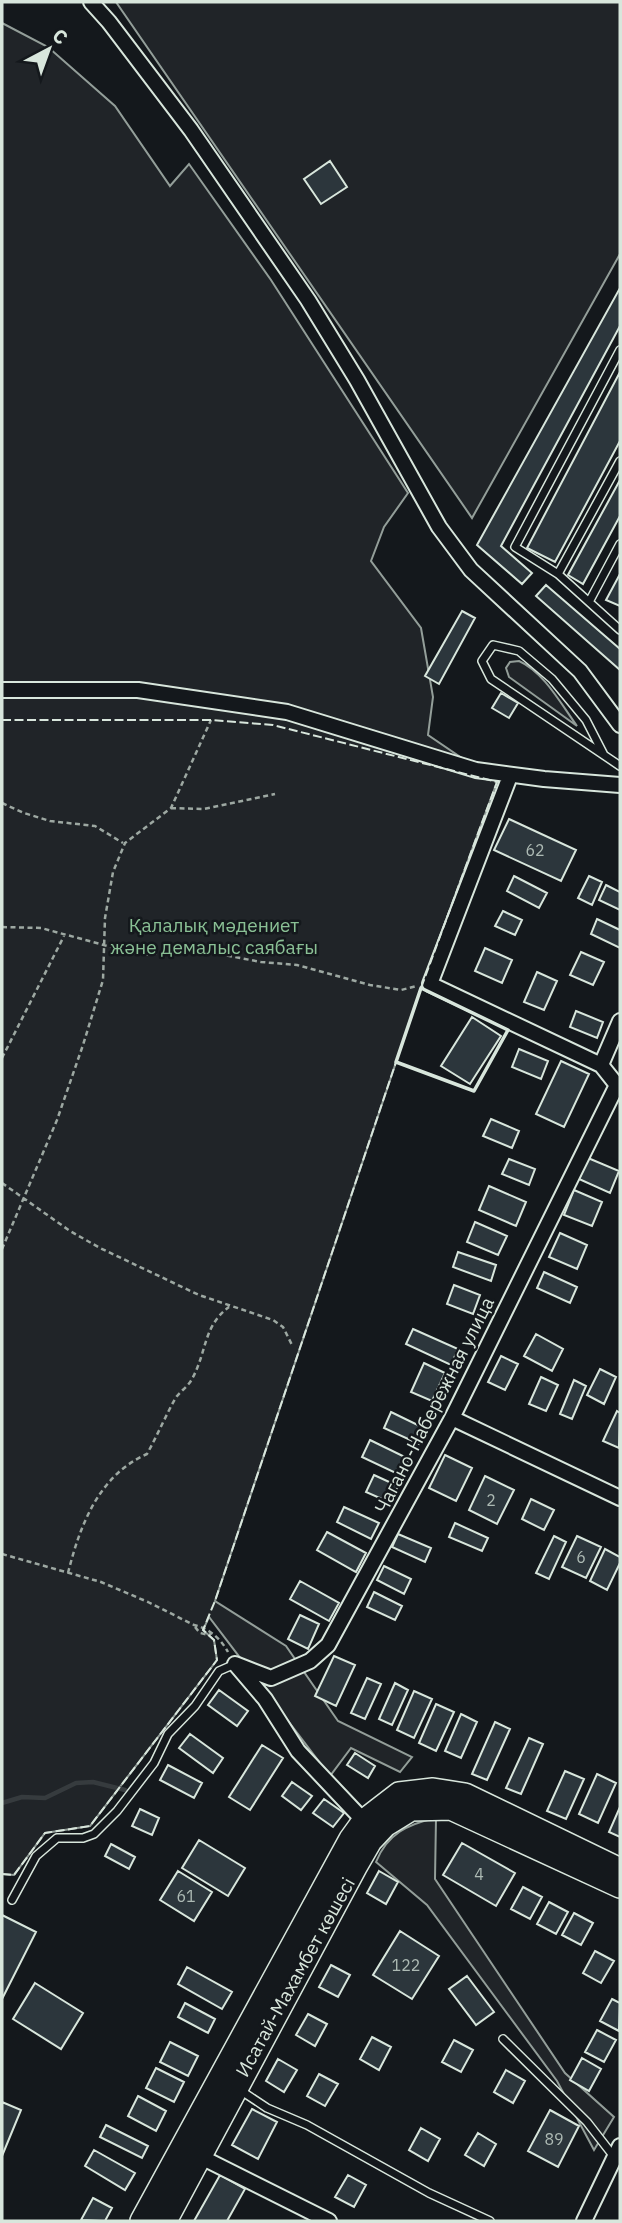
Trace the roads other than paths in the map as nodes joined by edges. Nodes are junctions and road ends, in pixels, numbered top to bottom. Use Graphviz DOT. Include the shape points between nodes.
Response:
graph roads {
  1 [pos="91,2"];
  2 [pos="620,350"];
  3 [pos="620,461"];
  4 [pos="620,544"];
  5 [pos="558,574"];
  6 [pos="589,602"];
  7 [pos="620,630"];
  8 [pos="2,690"];
  9 [pos="620,725"];
  10 [pos="604,755"];
  11 [pos="620,765"];
  12 [pos="510,776"];
  13 [pos="620,785"];
  14 [pos="620,1021"];
  15 [pos="601,1065"];
  16 [pos="619,1087"];
  17 [pos="452,1418"];
  18 [pos="620,1497"];
  19 [pos="235,1664"];
  20 [pos="364,1821"];
  21 [pos="620,1870"];
  22 [pos="620,1886"];
  23 [pos="12,1900"];
  24 [pos="503,2039"];
  25 [pos="227,2083"];
  26 [pos="190,2152"];
  27 [pos="617,2152"];
  28 [pos="142,2221"];
  29 [pos="165,2221"];
  30 [pos="329,2221"];
  31 [pos="490,2221"];
  32 [pos="583,2221"];
  1 -- 9 [label="street" via="191,131 307,300 439,527 471,570 580,671"];
  2 -- 5 [label="lane" via="515,547"];
  3 -- 5 [label="lane"];
  4 -- 6 [label="lane"];
  5 -- 6 [label="lane"];
  6 -- 7 [label="lane"];
  8 -- 12 [label="street" via="138,690 287,712 476,770"];
  10 -- 10 [label="lane" via="586,720 552,679 519,651 493,645 482,661 491,679"];
  10 -- 11 [label="lane"];
  12 -- 13 [label="street"];
  12 -- 15 [label="street" via="430,984"];
  14 -- 15 [label="street"];
  15 -- 16 [label="street"];
  16 -- 17 [label="street, Чагано-Набережная улица"];
  17 -- 18 [label="street"];
  17 -- 19 [label="street, Чагано-Набережная улица" via="328,1645 310,1661 271,1678"];
  19 -- 20 [label="street" via="265,1699 298,1751"];
  19 -- 23 [label="lane" via="219,1671 168,1734 154,1763 117,1811 94,1834 57,1838 36,1856"];
  20 -- 21 [label="main road" via="399,1794 433,1790 465,1795"];
  20 -- 25 [label="main road"];
  22 -- 25 [label="main road, Исатай-Махамбет көшесі" via="451,1808 411,1809 370,1841"];
  24 -- 27 [label="lane"];
  25 -- 26 [label="main road"];
  25 -- 31 [label="lane" via="267,2108"];
  26 -- 28 [label="main road"];
  26 -- 29 [label="main road"];
  26 -- 30 [label="street"];
  27 -- 32 [label="street"];
}
